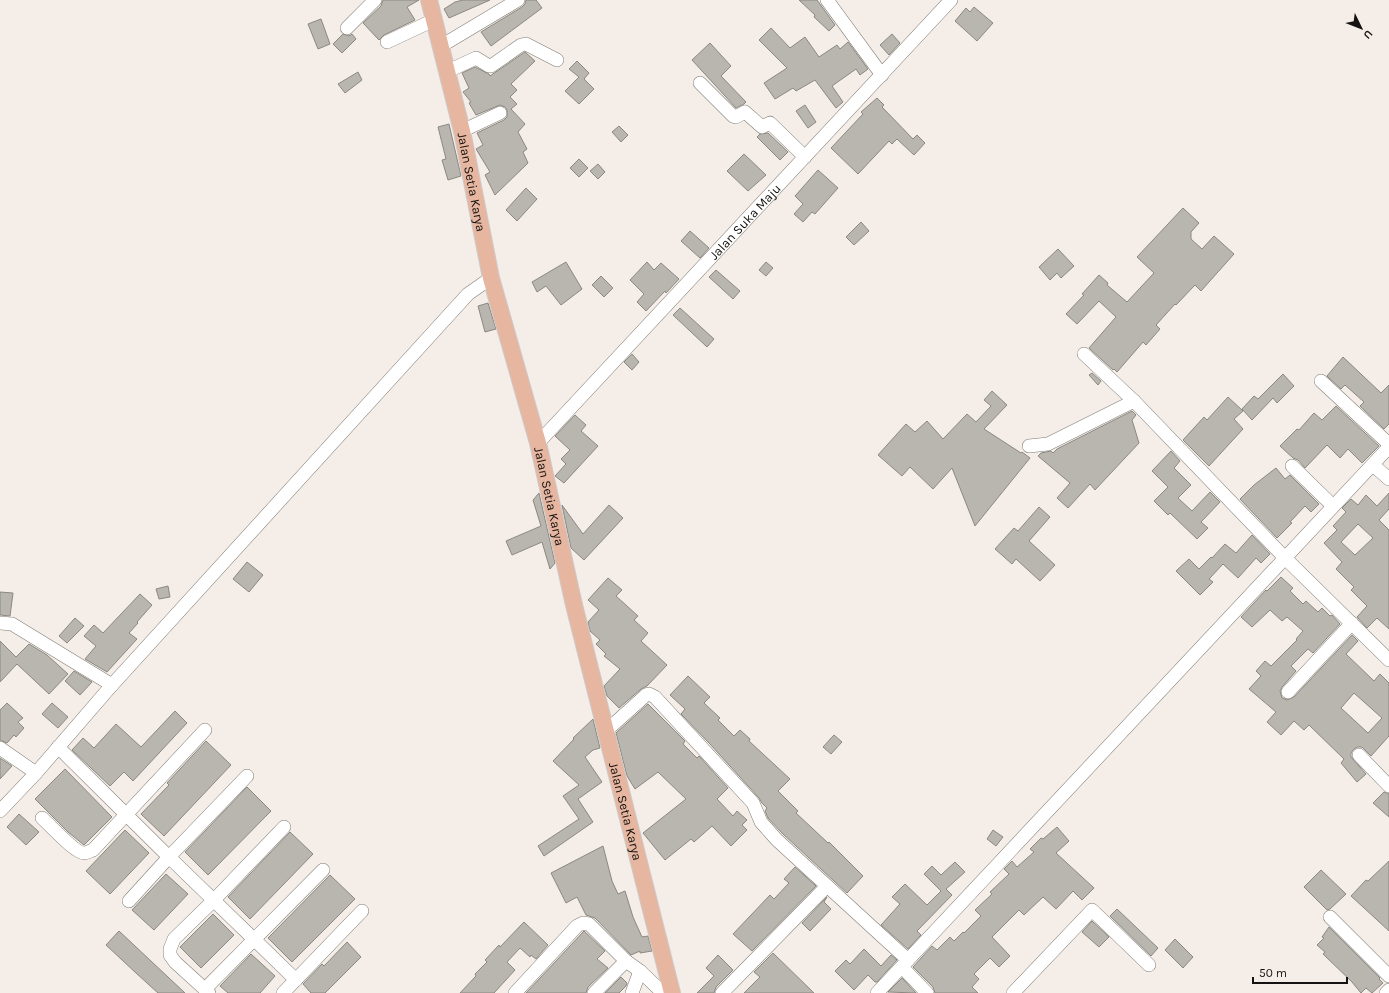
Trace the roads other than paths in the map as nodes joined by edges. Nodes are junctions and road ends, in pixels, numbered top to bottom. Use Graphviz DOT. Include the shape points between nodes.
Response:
graph roads {
  1 [pos="375,0"];
  2 [pos="430,0"];
  3 [pos="518,0"];
  4 [pos="827,0"];
  5 [pos="951,0"];
  6 [pos="434,20"];
  7 [pos="347,28"];
  8 [pos="387,42"];
  9 [pos="441,46"];
  10 [pos="557,60"];
  11 [pos="446,72"];
  12 [pos="882,74"];
  13 [pos="700,83"];
  14 [pos="500,113"];
  15 [pos="462,131"];
  16 [pos="805,157"];
  17 [pos="491,278"];
  18 [pos="1084,354"];
  19 [pos="1321,382"];
  20 [pos="1134,401"];
  21 [pos="538,443"];
  22 [pos="1389,445"];
  23 [pos="1029,446"];
  24 [pos="1373,465"];
  25 [pos="1292,466"];
  26 [pos="1389,479"];
  27 [pos="1333,506"];
  28 [pos="1285,558"];
  29 [pos="0,623"];
  30 [pos="1352,624"];
  31 [pos="1389,660"];
  32 [pos="112,685"];
  33 [pos="1288,692"];
  34 [pos="205,730"];
  35 [pos="606,731"];
  36 [pos="58,747"];
  37 [pos="0,748"];
  38 [pos="1359,755"];
  39 [pos="36,773"];
  40 [pos="247,776"];
  41 [pos="1389,786"];
  42 [pos="0,811"];
  43 [pos="126,815"];
  44 [pos="42,818"];
  45 [pos="284,827"];
  46 [pos="169,857"];
  47 [pos="323,870"];
  48 [pos="827,886"];
  49 [pos="129,901"];
  50 [pos="213,901"];
  51 [pos="362,911"];
  52 [pos="1330,917"];
  53 [pos="253,939"];
  54 [pos="626,961"];
  55 [pos="904,964"];
  56 [pos="1149,965"];
  57 [pos="640,971"];
  58 [pos="1389,976"];
  59 [pos="296,980"];
  60 [pos="1389,990"];
  61 [pos="207,991"];
  62 [pos="283,993"];
  63 [pos="515,993"];
  64 [pos="594,993"];
  65 [pos="632,993"];
  66 [pos="663,993"];
  67 [pos="672,993"];
  68 [pos="722,993"];
  69 [pos="877,993"];
  70 [pos="927,993"];
  71 [pos="1013,993"];
  72 [pos="1386,993"];
  1 -- 7 [label="street"];
  2 -- 6 [label="main road, Jalan Setia Karya"];
  3 -- 9 [label="street"];
  4 -- 12 [label="street"];
  5 -- 12 [label="street, Jalan Suka Maju"];
  6 -- 8 [label="street"];
  6 -- 9 [label="main road, Jalan Setia Karya"];
  9 -- 11 [label="main road, Jalan Setia Karya"];
  10 -- 11 [label="street" via="526,44 491,66 476,58"];
  11 -- 15 [label="main road, Jalan Setia Karya"];
  12 -- 16 [label="street, Jalan Suka Maju"];
  13 -- 16 [label="street" via="733,116 745,112 762,127 770,123"];
  14 -- 15 [label="street"];
  15 -- 17 [label="main road, Jalan Setia Karya"];
  16 -- 21 [label="street, Jalan Suka Maju"];
  17 -- 21 [label="main road, Jalan Setia Karya"];
  17 -- 32 [label="street" via="473,290"];
  18 -- 20 [label="street"];
  19 -- 22 [label="street"];
  20 -- 23 [label="street" via="1048,444"];
  20 -- 28 [label="street"];
  21 -- 35 [label="main road, Jalan Setia Karya" via="574,605"];
  22 -- 24 [label="street"];
  24 -- 26 [label="street"];
  24 -- 27 [label="street"];
  25 -- 27 [label="street"];
  27 -- 28 [label="street"];
  28 -- 30 [label="street"];
  28 -- 55 [label="street"];
  29 -- 32 [label="street" via="12,624"];
  30 -- 31 [label="street"];
  30 -- 33 [label="street"];
  32 -- 36 [label="street"];
  34 -- 43 [label="street"];
  35 -- 48 [label="street" via="646,695 655,697 753,803 765,827"];
  35 -- 67 [label="main road, Jalan Setia Karya"];
  36 -- 39 [label="street"];
  36 -- 43 [label="street"];
  37 -- 39 [label="street"];
  38 -- 41 [label="street"];
  39 -- 42 [label="street"];
  40 -- 46 [label="street"];
  43 -- 44 [label="street" via="93,850 85,853 72,847"];
  43 -- 46 [label="street"];
  45 -- 50 [label="street"];
  46 -- 49 [label="street"];
  46 -- 50 [label="street"];
  47 -- 53 [label="street"];
  48 -- 55 [label="street"];
  48 -- 68 [label="street"];
  50 -- 53 [label="street"];
  50 -- 61 [label="street" via="174,939 170,949 170,955 175,962"];
  51 -- 59 [label="street"];
  52 -- 58 [label="street"];
  53 -- 59 [label="street"];
  53 -- 61 [label="street"];
  54 -- 57 [label="street"];
  54 -- 63 [label="street" via="595,930 583,923 577,926"];
  54 -- 64 [label="street"];
  55 -- 69 [label="street"];
  55 -- 70 [label="street"];
  56 -- 71 [label="street" via="1092,910"];
  57 -- 65 [label="street"];
  57 -- 66 [label="street"];
  59 -- 62 [label="street"];
  60 -- 72 [label="street"];
}
